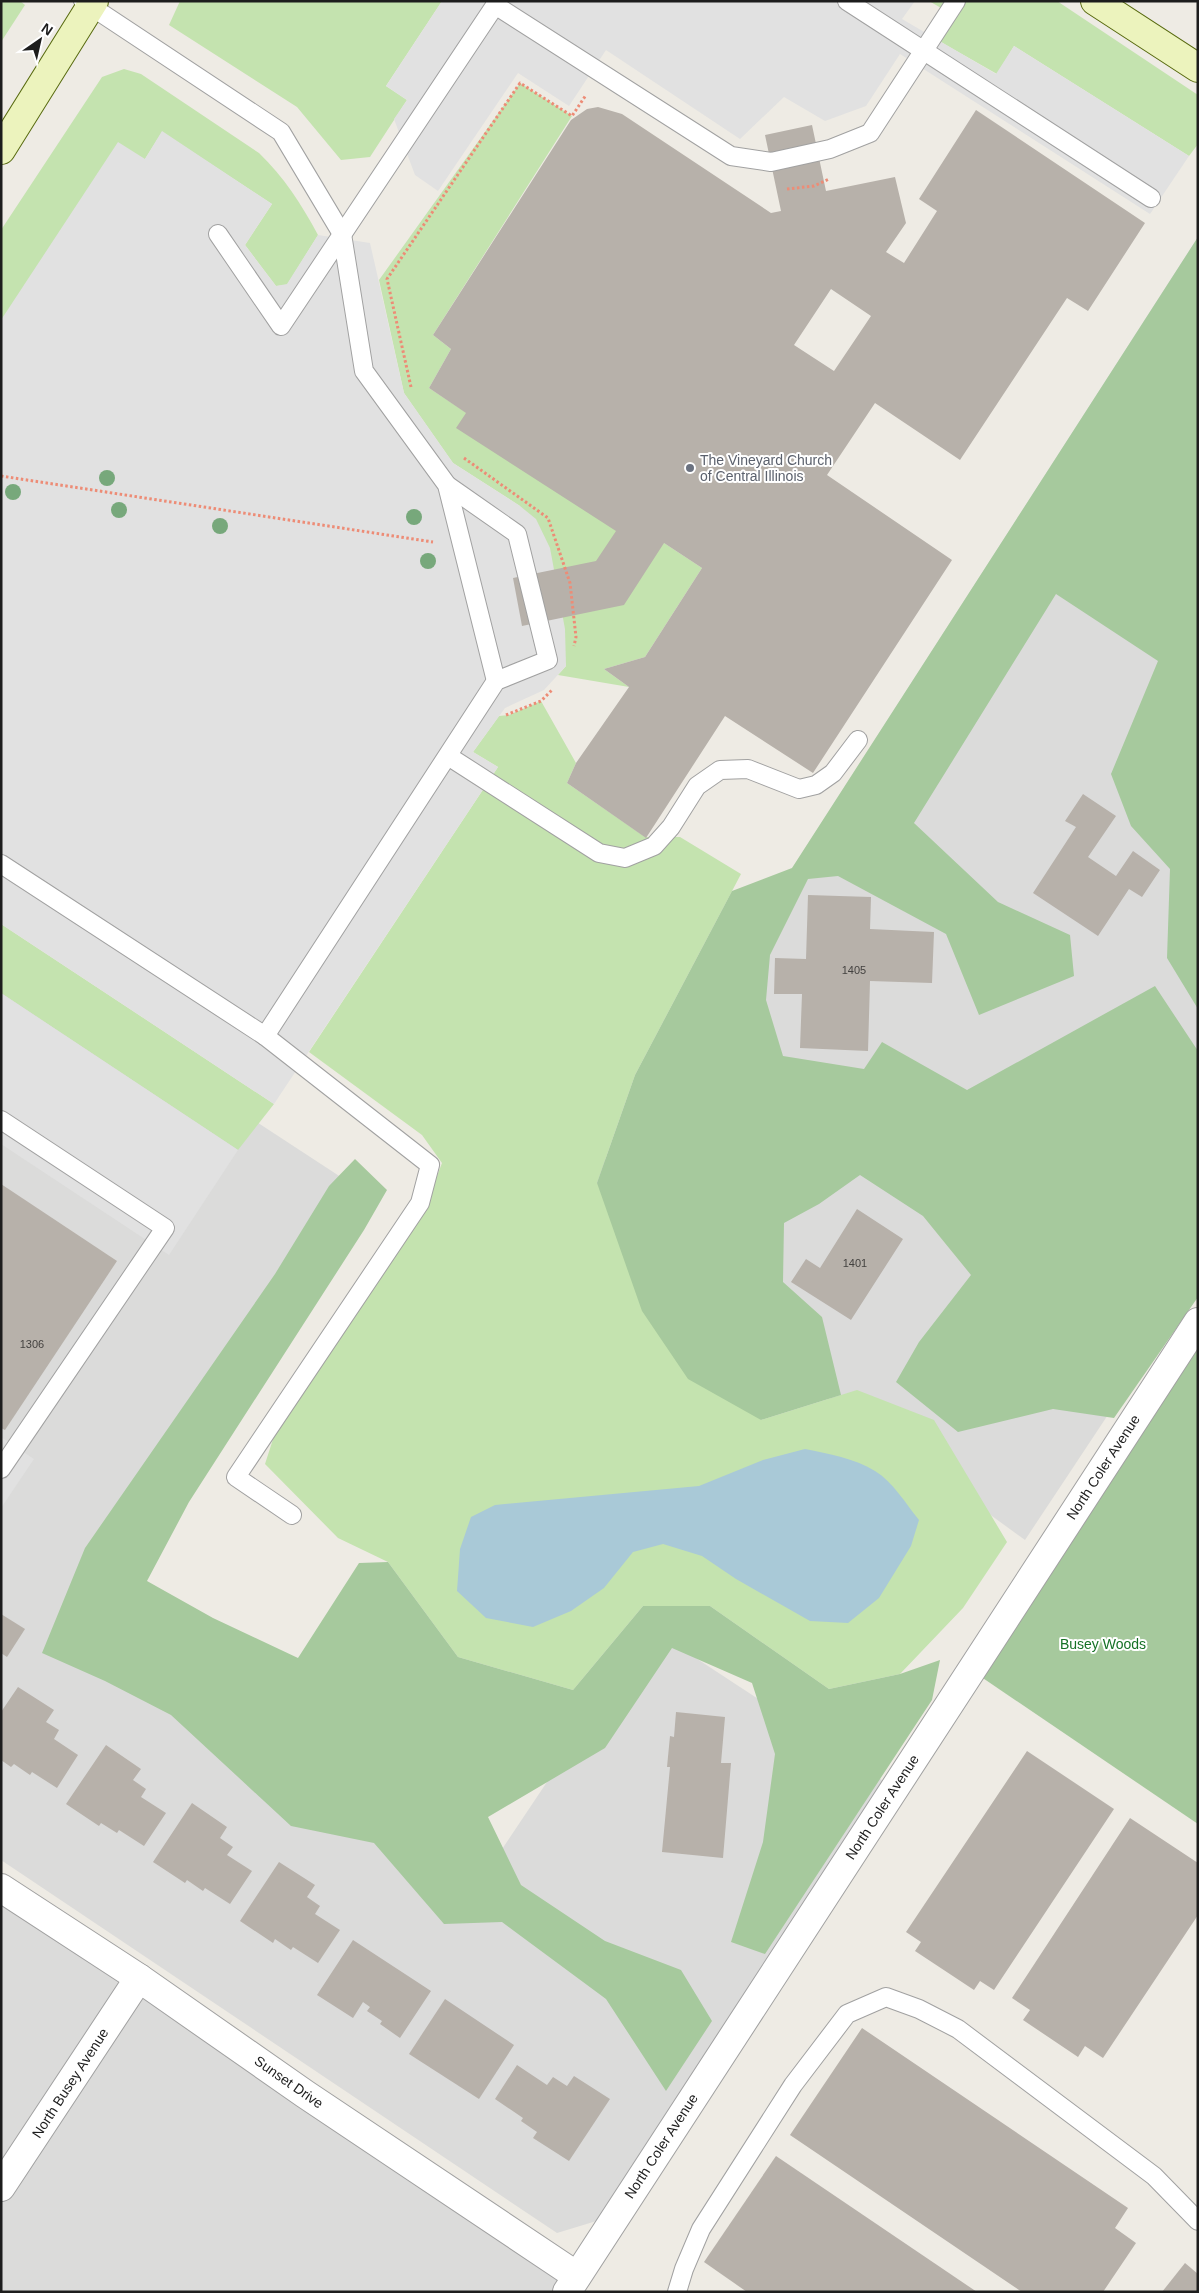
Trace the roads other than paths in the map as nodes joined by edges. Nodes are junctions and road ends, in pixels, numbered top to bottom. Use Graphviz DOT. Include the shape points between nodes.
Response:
graph roads {
  1 [pos="847,1"];
  2 [pos="956,1"];
  3 [pos="1095,1"];
  4 [pos="89,3"];
  5 [pos="496,3"];
  6 [pos="924,51"];
  7 [pos="1198,68"];
  8 [pos="1,150"];
  9 [pos="1151,198"];
  10 [pos="218,234"];
  11 [pos="342,234"];
  12 [pos="447,485"];
  13 [pos="496,681"];
  14 [pos="858,740"];
  15 [pos="448,756"];
  16 [pos="1,864"];
  17 [pos="265,1036"];
  18 [pos="1,1120"];
  19 [pos="1198,1322"];
  20 [pos="1,1469"];
  21 [pos="292,1515"];
  22 [pos="1,1888"];
  23 [pos="139,1978"];
  24 [pos="1,2187"];
  25 [pos="1198,2221"];
  26 [pos="572,2284"];
  27 [pos="677,2292"];
  1 -- 6 [label="lane"];
  2 -- 6 [label="lane"];
  3 -- 7 [label="main road"];
  4 -- 8 [label="main road"];
  4 -- 11 [label="lane" via="281,132"];
  5 -- 6 [label="lane" via="731,156 771,162 830,149 870,133"];
  5 -- 11 [label="lane"];
  6 -- 9 [label="lane"];
  10 -- 11 [label="lane" via="281,326"];
  11 -- 12 [label="lane" via="364,371"];
  12 -- 13 [label="lane"];
  12 -- 13 [label="lane" via="517,534 548,660"];
  13 -- 15 [label="lane"];
  14 -- 15 [label="lane" via="833,772 816,785 799,789 748,769 720,770 697,786 672,827 654,846 625,858 599,853"];
  15 -- 17 [label="lane"];
  16 -- 17 [label="lane"];
  17 -- 21 [label="lane" via="430,1165 420,1203 236,1477"];
  18 -- 20 [label="lane" via="165,1228"];
  19 -- 26 [label="street, North Coler Avenue"];
  22 -- 23 [label="street, Sunset Drive"];
  23 -- 24 [label="street, North Busey Avenue"];
  23 -- 26 [label="street, Sunset Drive"];
  25 -- 27 [label="lane" via="1154,2176 958,2030 919,2009 886,1997 847,2014 794,2085 701,2229"];
}
